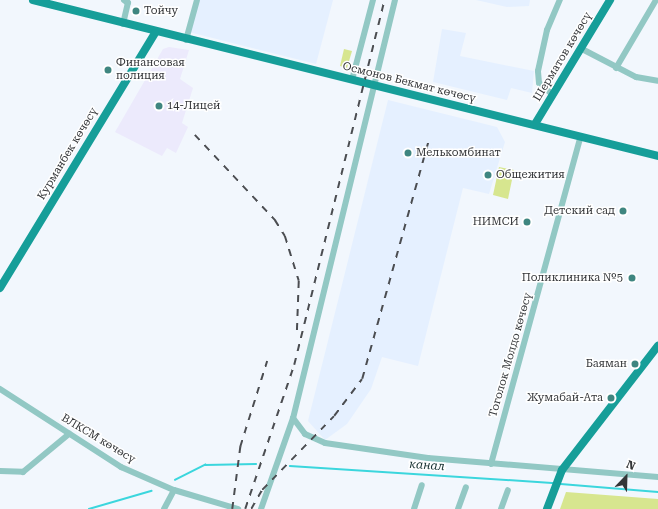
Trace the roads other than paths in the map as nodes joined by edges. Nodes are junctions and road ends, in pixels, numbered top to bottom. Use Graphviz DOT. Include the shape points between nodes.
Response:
graph roads {
  1 [pos="33,0"];
  2 [pos="124,0"];
  3 [pos="197,0"];
  4 [pos="373,0"];
  5 [pos="395,0"];
  6 [pos="560,0"];
  7 [pos="610,0"];
  8 [pos="656,0"];
  9 [pos="123,24"];
  10 [pos="155,33"];
  11 [pos="186,40"];
  12 [pos="582,49"];
  13 [pos="616,68"];
  14 [pos="352,80"];
  15 [pos="658,81"];
  16 [pos="376,86"];
  17 [pos="554,95"];
  18 [pos="535,124"];
  19 [pos="581,136"];
  20 [pos="658,156"];
  21 [pos="0,288"];
  22 [pos="658,346"];
  23 [pos="0,389"];
  24 [pos="292,418"];
  25 [pos="69,434"];
  26 [pos="491,464"];
  27 [pos="562,470"];
  28 [pos="0,471"];
  29 [pos="658,477"];
  30 [pos="422,484"];
  31 [pos="466,488"];
  32 [pos="174,490"];
  33 [pos="508,490"];
  34 [pos="164,509"];
  35 [pos="238,509"];
  36 [pos="261,509"];
  37 [pos="414,509"];
  38 [pos="458,509"];
  39 [pos="501,509"];
  40 [pos="547,509"];
  1 -- 9 [label="main road, Осмонов Бекмат көчөсү"];
  2 -- 9 [label="street" via="128,3"];
  3 -- 11 [label="street"];
  4 -- 14 [label="street"];
  5 -- 16 [label="street"];
  6 -- 17 [label="street" via="547,30 538,71 539,83"];
  7 -- 12 [label="main road, Шерматов көчөсү"];
  8 -- 13 [label="street"];
  9 -- 10 [label="main road, Осмонов Бекмат көчөсү"];
  10 -- 11 [label="main road, Осмонов Бекмат көчөсү"];
  10 -- 21 [label="main road, Курманбек көчөсү"];
  11 -- 14 [label="main road, Осмонов Бекмат көчөсү"];
  12 -- 13 [label="street"];
  12 -- 17 [label="main road, Шерматов көчөсү"];
  13 -- 15 [label="street" via="636,77"];
  14 -- 16 [label="main road, Осмонов Бекмат көчөсү"];
  16 -- 18 [label="main road, Осмонов Бекмат көчөсү"];
  16 -- 24 [label="street"];
  17 -- 18 [label="main road, Шерматов көчөсү"];
  18 -- 19 [label="main road, Осмонов Бекмат көчөсү"];
  19 -- 20 [label="main road, Осмонов Бекмат көчөсү"];
  19 -- 26 [label="street, Тоголок Молдо көчөсү"];
  22 -- 27 [label="main road"];
  23 -- 25 [label="street, ВЛКСМ көчөсү"];
  24 -- 26 [label="street" via="305,434 325,444"];
  24 -- 36 [label="street"];
  25 -- 28 [label="street" via="23,472"];
  25 -- 32 [label="street, ВЛКСМ көчөсү" via="121,467"];
  26 -- 27 [label="street"];
  27 -- 29 [label="street"];
  27 -- 40 [label="main road"];
  30 -- 37 [label="street"];
  31 -- 38 [label="street"];
  32 -- 34 [label="street"];
  32 -- 35 [label="street, ВЛКСМ көчөсү"];
  33 -- 39 [label="street"];
}
